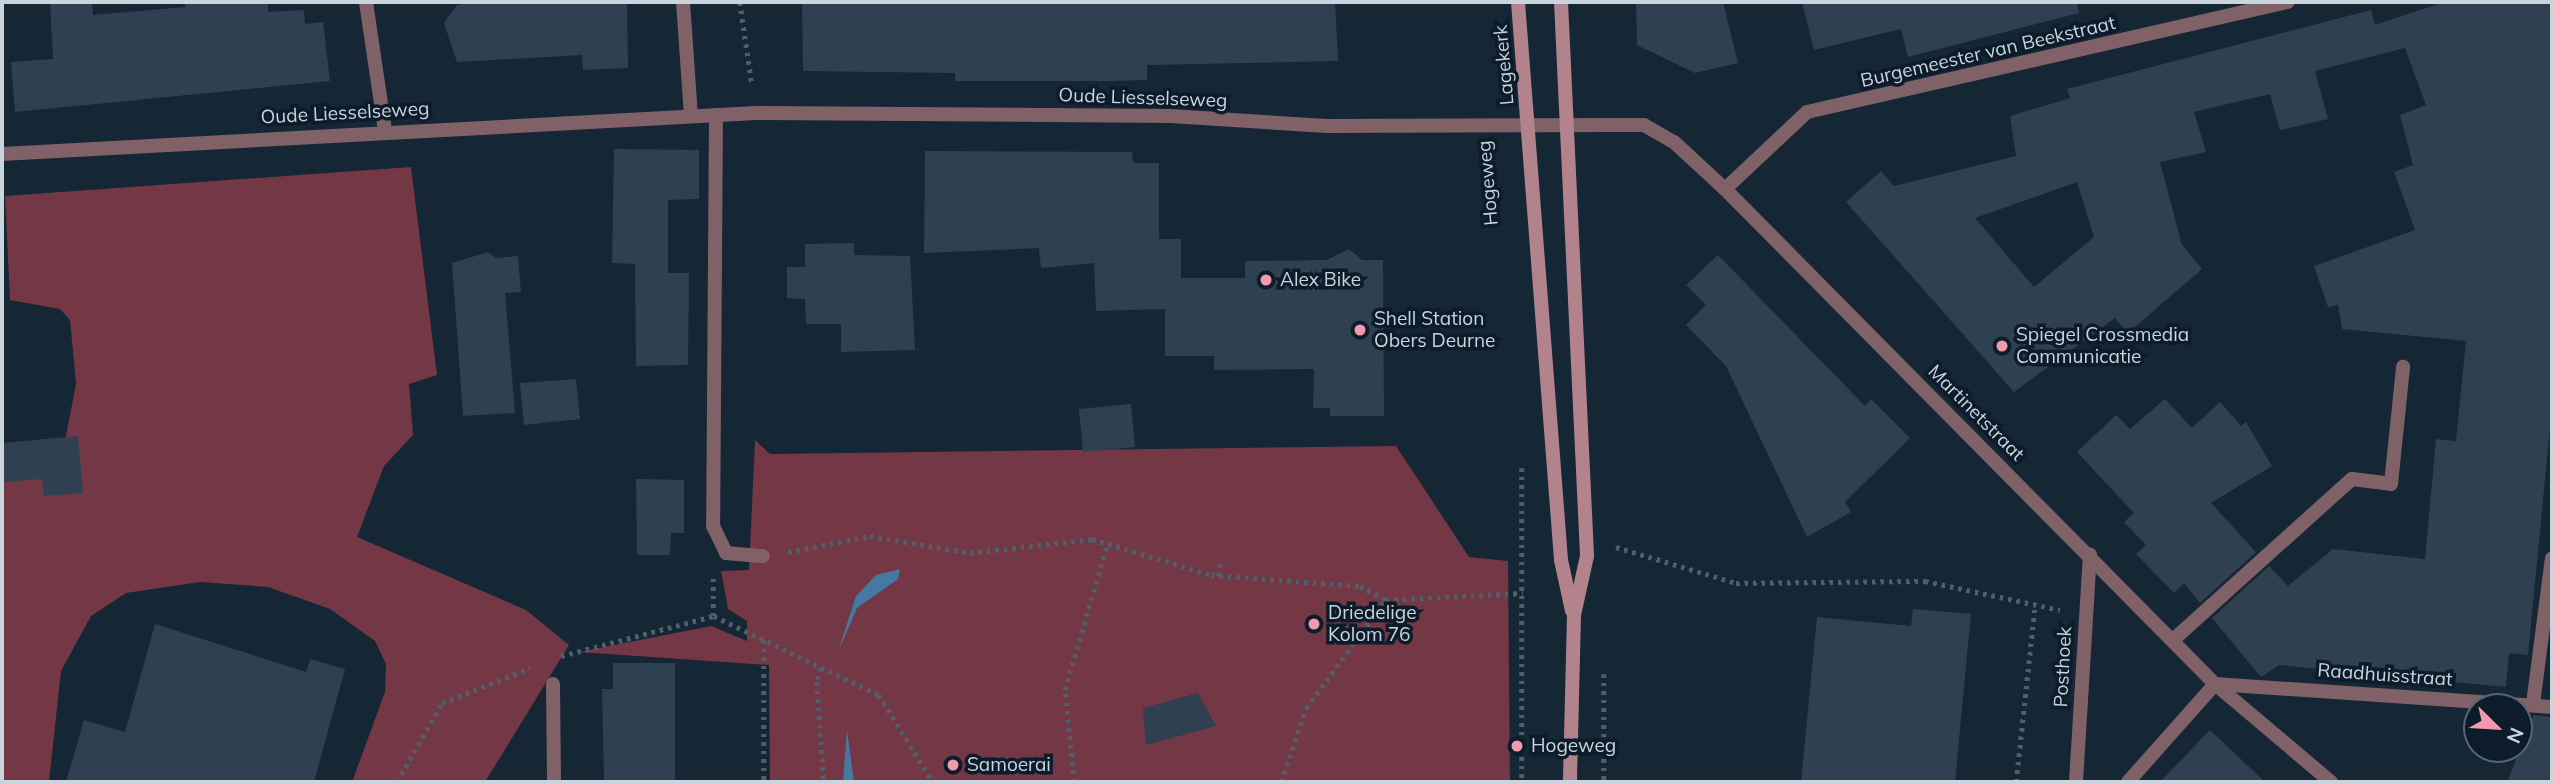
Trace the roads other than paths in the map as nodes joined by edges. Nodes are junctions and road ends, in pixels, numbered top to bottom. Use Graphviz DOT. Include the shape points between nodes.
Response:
graph roads {
  1 [pos="366,2"];
  2 [pos="683,2"];
  3 [pos="1518,2"];
  4 [pos="1561,2"];
  5 [pos="2288,2"];
  6 [pos="716,115"];
  7 [pos="691,116"];
  8 [pos="1571,123"];
  9 [pos="1529,124"];
  10 [pos="384,130"];
  11 [pos="2,154"];
  12 [pos="2,167"];
  13 [pos="1724,190"];
  14 [pos="2403,367"];
  15 [pos="2090,554"];
  16 [pos="763,556"];
  17 [pos="2552,558"];
  18 [pos="1574,615"];
  19 [pos="2173,640"];
  20 [pos="553,684"];
  21 [pos="2215,684"];
  22 [pos="2463,700"];
  23 [pos="2533,704"];
  24 [pos="2552,707"];
  25 [pos="554,782"];
  26 [pos="1570,782"];
  27 [pos="2076,782"];
  28 [pos="2128,782"];
  29 [pos="2331,782"];
  1 -- 10 [label="street"];
  2 -- 7 [label="street"];
  3 -- 9 [label="street, Lagekerk"];
  4 -- 8 [label="street"];
  5 -- 13 [label="street, Burgemeester van Beekstraat" via="1807,112"];
  6 -- 7 [label="street, Oude Liesselseweg"];
  6 -- 9 [label="street, Oude Liesselseweg" via="1171,116 1327,126"];
  6 -- 16 [label="street" via="713,526 726,552"];
  7 -- 10 [label="street, Oude Liesselseweg"];
  8 -- 9 [label="street, Oude Liesselseweg"];
  8 -- 13 [label="street, Martinetstraat" via="1644,125 1674,142"];
  8 -- 18 [label="street" via="1587,556"];
  9 -- 18 [label="street" via="1561,560"];
  10 -- 11 [label="street, Oude Liesselseweg"];
  11 -- 12 [label="street"];
  13 -- 15 [label="street, Martinetstraat"];
  14 -- 19 [label="street" via="2390,484 2352,479"];
  15 -- 19 [label="street, Martinetstraat"];
  15 -- 27 [label="street, Posthoek"];
  17 -- 23 [label="street"];
  18 -- 26 [label="street"];
  19 -- 21 [label="street, Martinetstraat"];
  20 -- 25 [label="street"];
  21 -- 22 [label="street, Raadhuisstraat"];
  21 -- 28 [label="street"];
  21 -- 29 [label="street, Martinetstraat"];
  23 -- 24 [label="street, Raadhuisstraat"];
}
